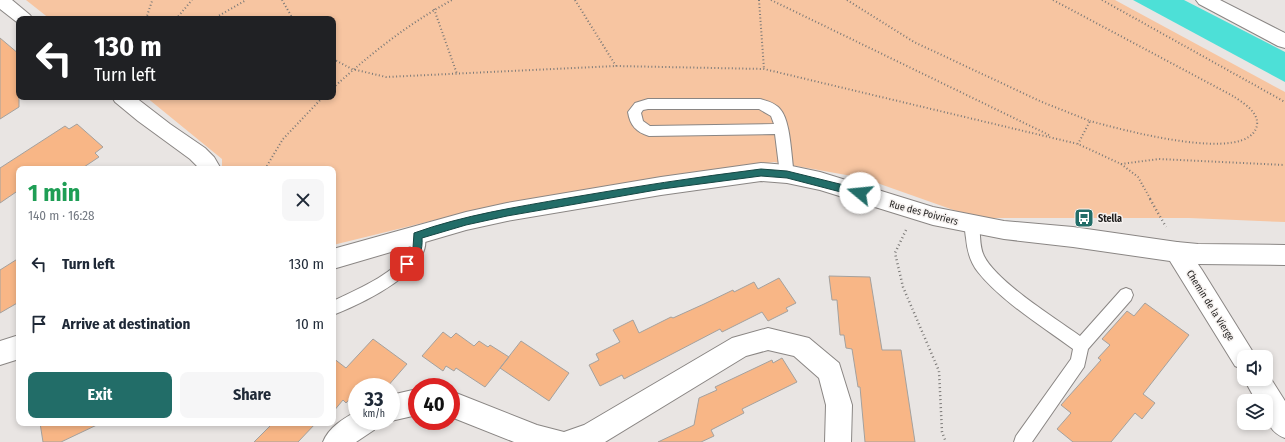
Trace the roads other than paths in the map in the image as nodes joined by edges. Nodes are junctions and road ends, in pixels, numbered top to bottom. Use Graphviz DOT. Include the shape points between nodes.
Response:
graph roads {
  1 [pos="0,0"];
  2 [pos="1205,0"];
  3 [pos="20,16"];
  4 [pos="1285,41"];
  5 [pos="126,100"];
  6 [pos="781,129"];
  7 [pos="168,133"];
  8 [pos="190,166"];
  9 [pos="209,166"];
  10 [pos="787,174"];
  11 [pos="972,224"];
  12 [pos="418,236"];
  13 [pos="1177,252"];
  14 [pos="1285,255"];
  15 [pos="336,258"];
  16 [pos="1126,295"];
  17 [pos="336,306"];
  18 [pos="1081,346"];
  19 [pos="16,348"];
  20 [pos="1239,350"];
  21 [pos="0,353"];
  22 [pos="1261,386"];
  23 [pos="460,408"];
  24 [pos="1285,425"];
  25 [pos="350,430"];
  26 [pos="336,442"];
  27 [pos="558,442"];
  28 [pos="571,442"];
  29 [pos="838,442"];
  30 [pos="1022,442"];
  1 -- 3 [label="street"];
  2 -- 4 [label="street"];
  5 -- 7 [label="street"];
  6 -- 6 [label="lane" via="779,115 760,104 648,104 640,106 634,112 640,128 649,131"];
  6 -- 10 [label="lane"];
  7 -- 8 [label="street" via="189,157"];
  7 -- 9 [label="street" via="195,151"];
  10 -- 11 [label="street, Rue des Poivriers" via="933,216"];
  10 -- 12 [label="street, Rue des Poivriers" via="761,172 734,175 572,200 466,221"];
  11 -- 13 [label="street, Rue des Poivriers"];
  11 -- 18 [label="lane" via="977,258 985,270"];
  12 -- 15 [label="street, Rue des Poivriers"];
  12 -- 17 [label="lane" via="418,248 401,270"];
  13 -- 14 [label="street, Rue des Poivriers"];
  13 -- 20 [label="street, Chemin de la Vierge"];
  16 -- 18 [label="lane"];
  18 -- 30 [label="lane" via="1078,362"];
  19 -- 21 [label="street"];
  22 -- 24 [label="street"];
  23 -- 27 [label="street" via="537,438"];
  25 -- 26 [label="street"];
  28 -- 29 [label="street" via="590,436 741,346 768,339 800,346 830,371 839,405"];
}
